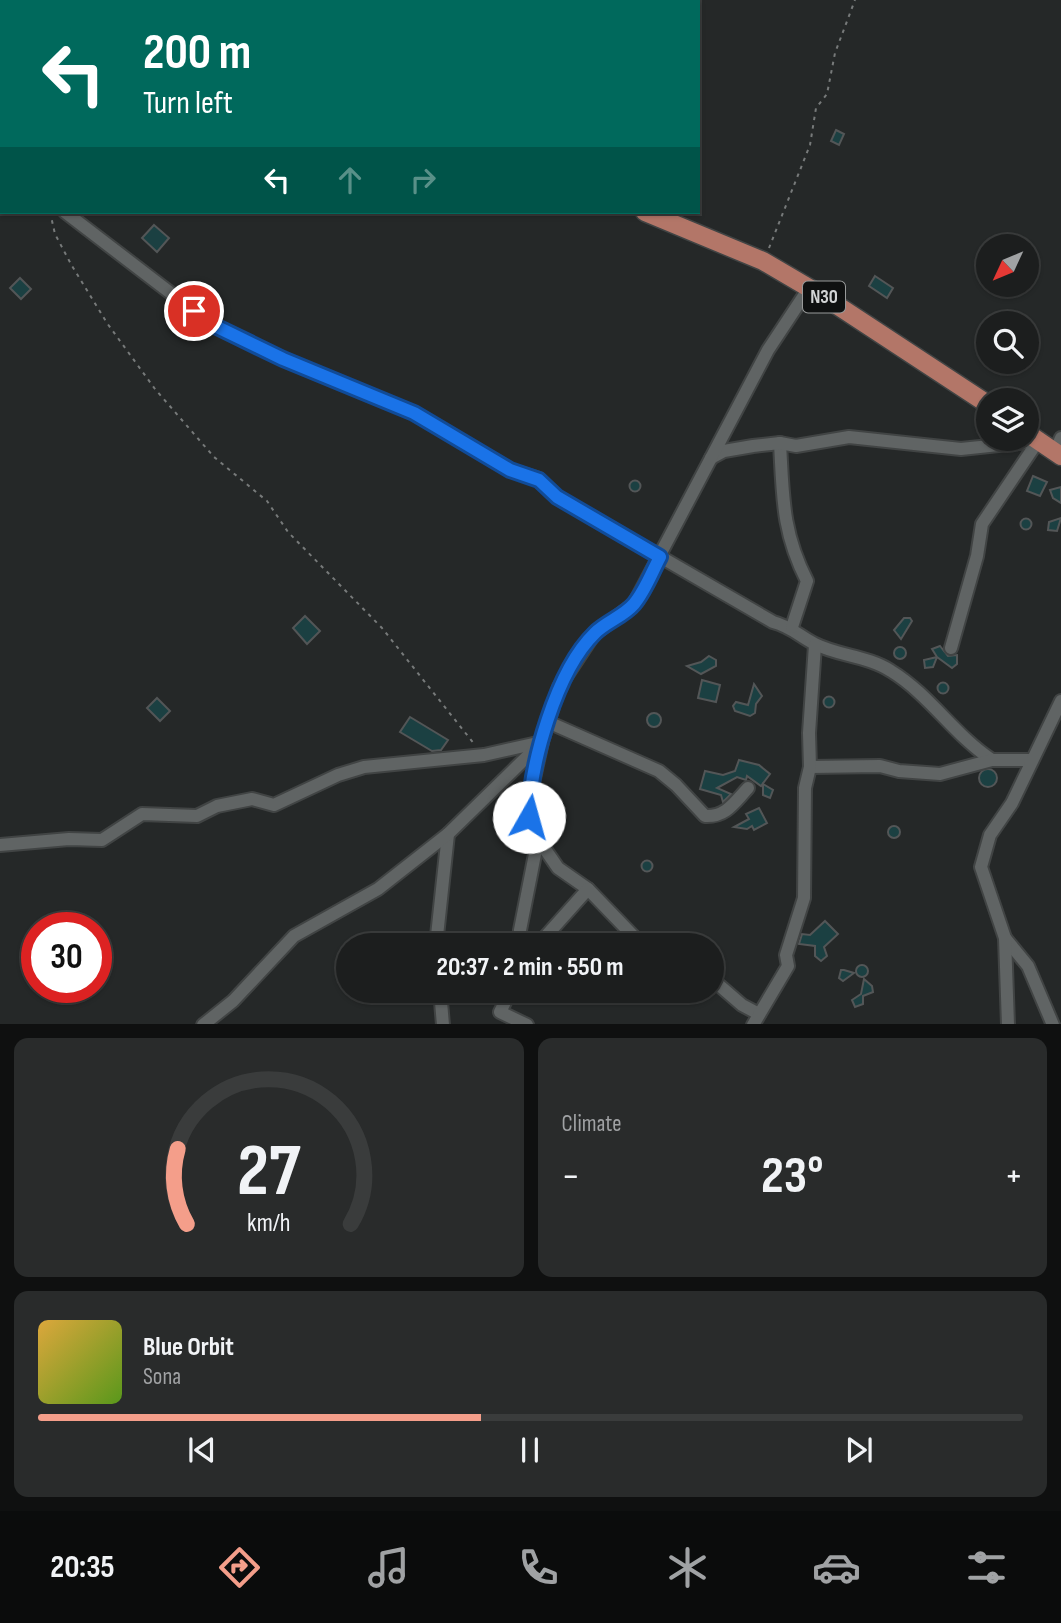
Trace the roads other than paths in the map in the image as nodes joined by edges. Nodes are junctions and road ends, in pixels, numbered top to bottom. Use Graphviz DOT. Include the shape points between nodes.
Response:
graph roads {
  1 [pos="68,214"];
  2 [pos="650,214"];
  3 [pos="809,288"];
  4 [pos="976,397"];
  5 [pos="1039,440"];
  6 [pos="780,443"];
  7 [pos="976,446"];
  8 [pos="1059,449"];
  9 [pos="1025,451"];
  10 [pos="711,458"];
  11 [pos="660,557"];
  12 [pos="792,627"];
  13 [pos="815,645"];
  14 [pos="951,648"];
  15 [pos="1061,701"];
  16 [pos="548,722"];
  17 [pos="1061,729"];
  18 [pos="1048,733"];
  19 [pos="542,742"];
  20 [pos="992,760"];
  21 [pos="1030,760"];
  22 [pos="810,766"];
  23 [pos="748,788"];
  24 [pos="448,834"];
  25 [pos="538,839"];
  26 [pos="0,845"];
  27 [pos="588,889"];
  28 [pos="437,933"];
  29 [pos="520,933"];
  30 [pos="549,933"];
  31 [pos="630,933"];
  32 [pos="1005,938"];
  33 [pos="724,989"];
  34 [pos="441,1003"];
  35 [pos="504,1003"];
  36 [pos="756,1019"];
  37 [pos="203,1024"];
  38 [pos="443,1024"];
  39 [pos="527,1024"];
  40 [pos="1008,1024"];
  41 [pos="1053,1024"];
  1 -- 11 [label="street" via="211,324 414,413 510,470 539,480 557,497"];
  2 -- 3 [label="main road, N30" via="763,261"];
  3 -- 4 [label="main road, N30"];
  3 -- 10 [label="street" via="768,350"];
  5 -- 8 [label="main road"];
  6 -- 7 [label="street" via="796,446 849,437 961,449"];
  6 -- 10 [label="street"];
  6 -- 12 [label="street" via="790,549 807,581"];
  9 -- 14 [label="street" via="982,524"];
  10 -- 11 [label="street"];
  11 -- 12 [label="street" via="773,622"];
  11 -- 16 [label="street" via="634,604 594,634 559,687"];
  12 -- 13 [label="street"];
  13 -- 20 [label="street" via="891,671 930,703 967,743"];
  13 -- 22 [label="street"];
  15 -- 18 [label="street"];
  16 -- 19 [label="street"];
  16 -- 23 [label="street" via="659,771 705,816 717,817 727,811"];
  17 -- 18 [label="street"];
  18 -- 21 [label="street"];
  19 -- 24 [label="street"];
  19 -- 25 [label="street" via="529,801 529,817"];
  19 -- 26 [label="street" via="484,755 364,767 274,804 252,799 217,806 197,816 142,814 102,840"];
  20 -- 21 [label="street"];
  20 -- 22 [label="street" via="940,774 880,766"];
  21 -- 32 [label="street" via="1012,803 990,835 981,867"];
  22 -- 36 [label="street" via="805,788 804,898 786,955 788,966"];
  24 -- 28 [label="street"];
  24 -- 37 [label="street" via="378,889 294,936 233,1001"];
  25 -- 27 [label="street" via="558,868"];
  25 -- 29 [label="street"];
  27 -- 30 [label="street"];
  27 -- 31 [label="street"];
  32 -- 40 [label="street"];
  32 -- 41 [label="street" via="1028,966"];
  33 -- 36 [label="street"];
  34 -- 38 [label="street"];
  35 -- 39 [label="street" via="500,1012"];
}
